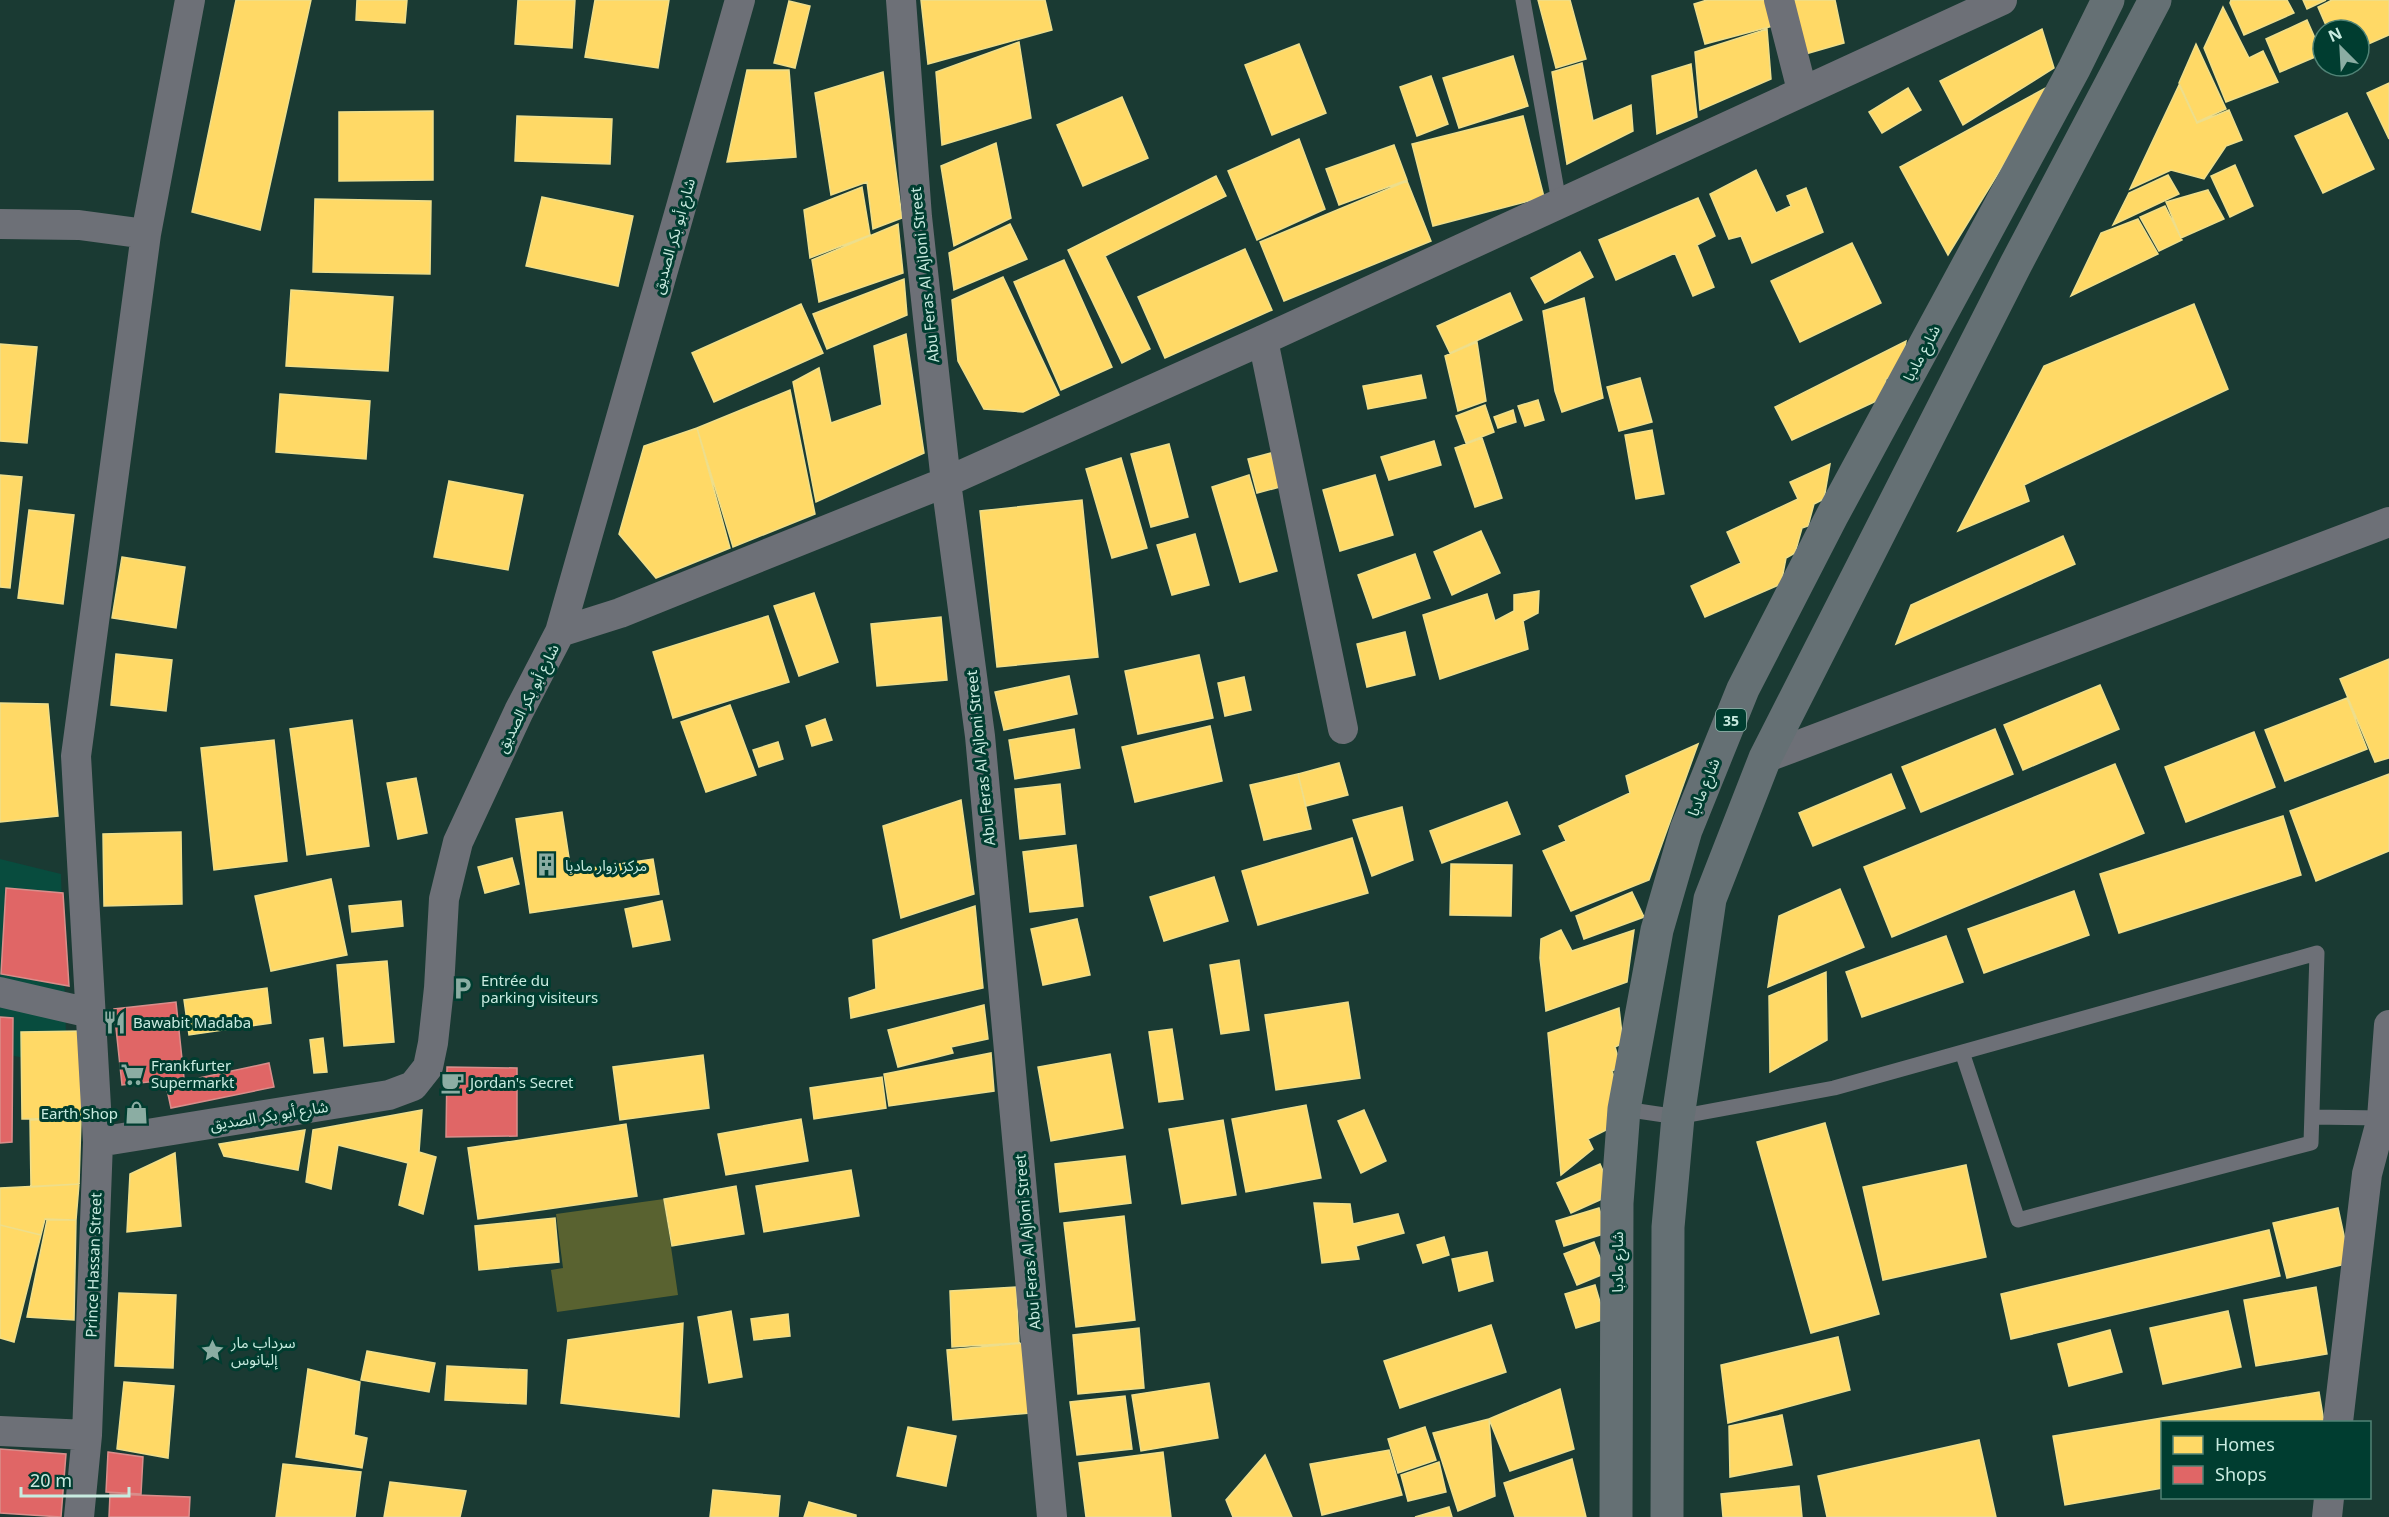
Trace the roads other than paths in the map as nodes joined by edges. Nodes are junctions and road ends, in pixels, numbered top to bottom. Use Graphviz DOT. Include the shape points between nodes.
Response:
graph roads {
  1 [pos="190,0"];
  2 [pos="740,0"];
  3 [pos="901,0"];
  4 [pos="1523,0"];
  5 [pos="1779,0"];
  6 [pos="2002,0"];
  7 [pos="2108,0"];
  8 [pos="2155,0"];
  9 [pos="1802,90"];
  10 [pos="1559,202"];
  11 [pos="0,224"];
  12 [pos="146,234"];
  13 [pos="1263,340"];
  14 [pos="946,482"];
  15 [pos="2389,522"];
  16 [pos="560,632"];
  17 [pos="1343,729"];
  18 [pos="1765,758"];
  19 [pos="0,992"];
  20 [pos="90,1013"];
  21 [pos="2389,1025"];
  22 [pos="1962,1052"];
  23 [pos="1624,1109"];
  24 [pos="1678,1117"];
  25 [pos="2312,1117"];
  26 [pos="2382,1118"];
  27 [pos="98,1142"];
  28 [pos="2378,1172"];
  29 [pos="2338,1421"];
  30 [pos="0,1431"];
  31 [pos="87,1435"];
  32 [pos="2329,1499"];
  33 [pos="79,1517"];
  34 [pos="1052,1517"];
  35 [pos="1616,1517"];
  36 [pos="1667,1517"];
  37 [pos="2327,1517"];
  1 -- 12 [label="street, Prince Hassan Street"];
  2 -- 16 [label="street, شارع أبو بكر الصديق"];
  3 -- 14 [label="street, Abu Feras Al Ajloni Street" via="917,217"];
  4 -- 10 [label="lane"];
  5 -- 9 [label="street"];
  6 -- 9 [label="street"];
  7 -- 23 [label="main road, شارع مادبا / 35" via="1743,689 1686,830 1658,930"];
  8 -- 18 [label="main road"];
  9 -- 10 [label="street"];
  10 -- 13 [label="street"];
  11 -- 12 [label="street" via="79,225"];
  12 -- 20 [label="street, Prince Hassan Street" via="76,756"];
  13 -- 14 [label="street"];
  13 -- 17 [label="street"];
  14 -- 16 [label="street" via="620,613"];
  14 -- 34 [label="street, Abu Feras Al Ajloni Street" via="980,736"];
  15 -- 18 [label="street"];
  16 -- 27 [label="street, شارع أبو بكر الصديق" via="458,842 444,899 434,1043 428,1067 412,1086 390,1095"];
  18 -- 24 [label="main road" via="1710,899"];
  19 -- 20 [label="street"];
  20 -- 27 [label="street, Prince Hassan Street"];
  21 -- 26 [label="street"];
  22 -- 24 [label="lane" via="1834,1088"];
  22 -- 25 [label="lane" via="2018,1220 2311,1143"];
  22 -- 25 [label="lane" via="2317,953"];
  23 -- 24 [label="lane"];
  23 -- 35 [label="main road, شارع مادبا / 35" via="1617,1203"];
  24 -- 36 [label="main road" via="1668,1227"];
  25 -- 26 [label="lane"];
  26 -- 28 [label="street"];
  27 -- 31 [label="street, Prince Hassan Street"];
  28 -- 29 [label="street"];
  30 -- 31 [label="street"];
  31 -- 33 [label="street, Prince Hassan Street"];
  32 -- 37 [label="street"];
}
